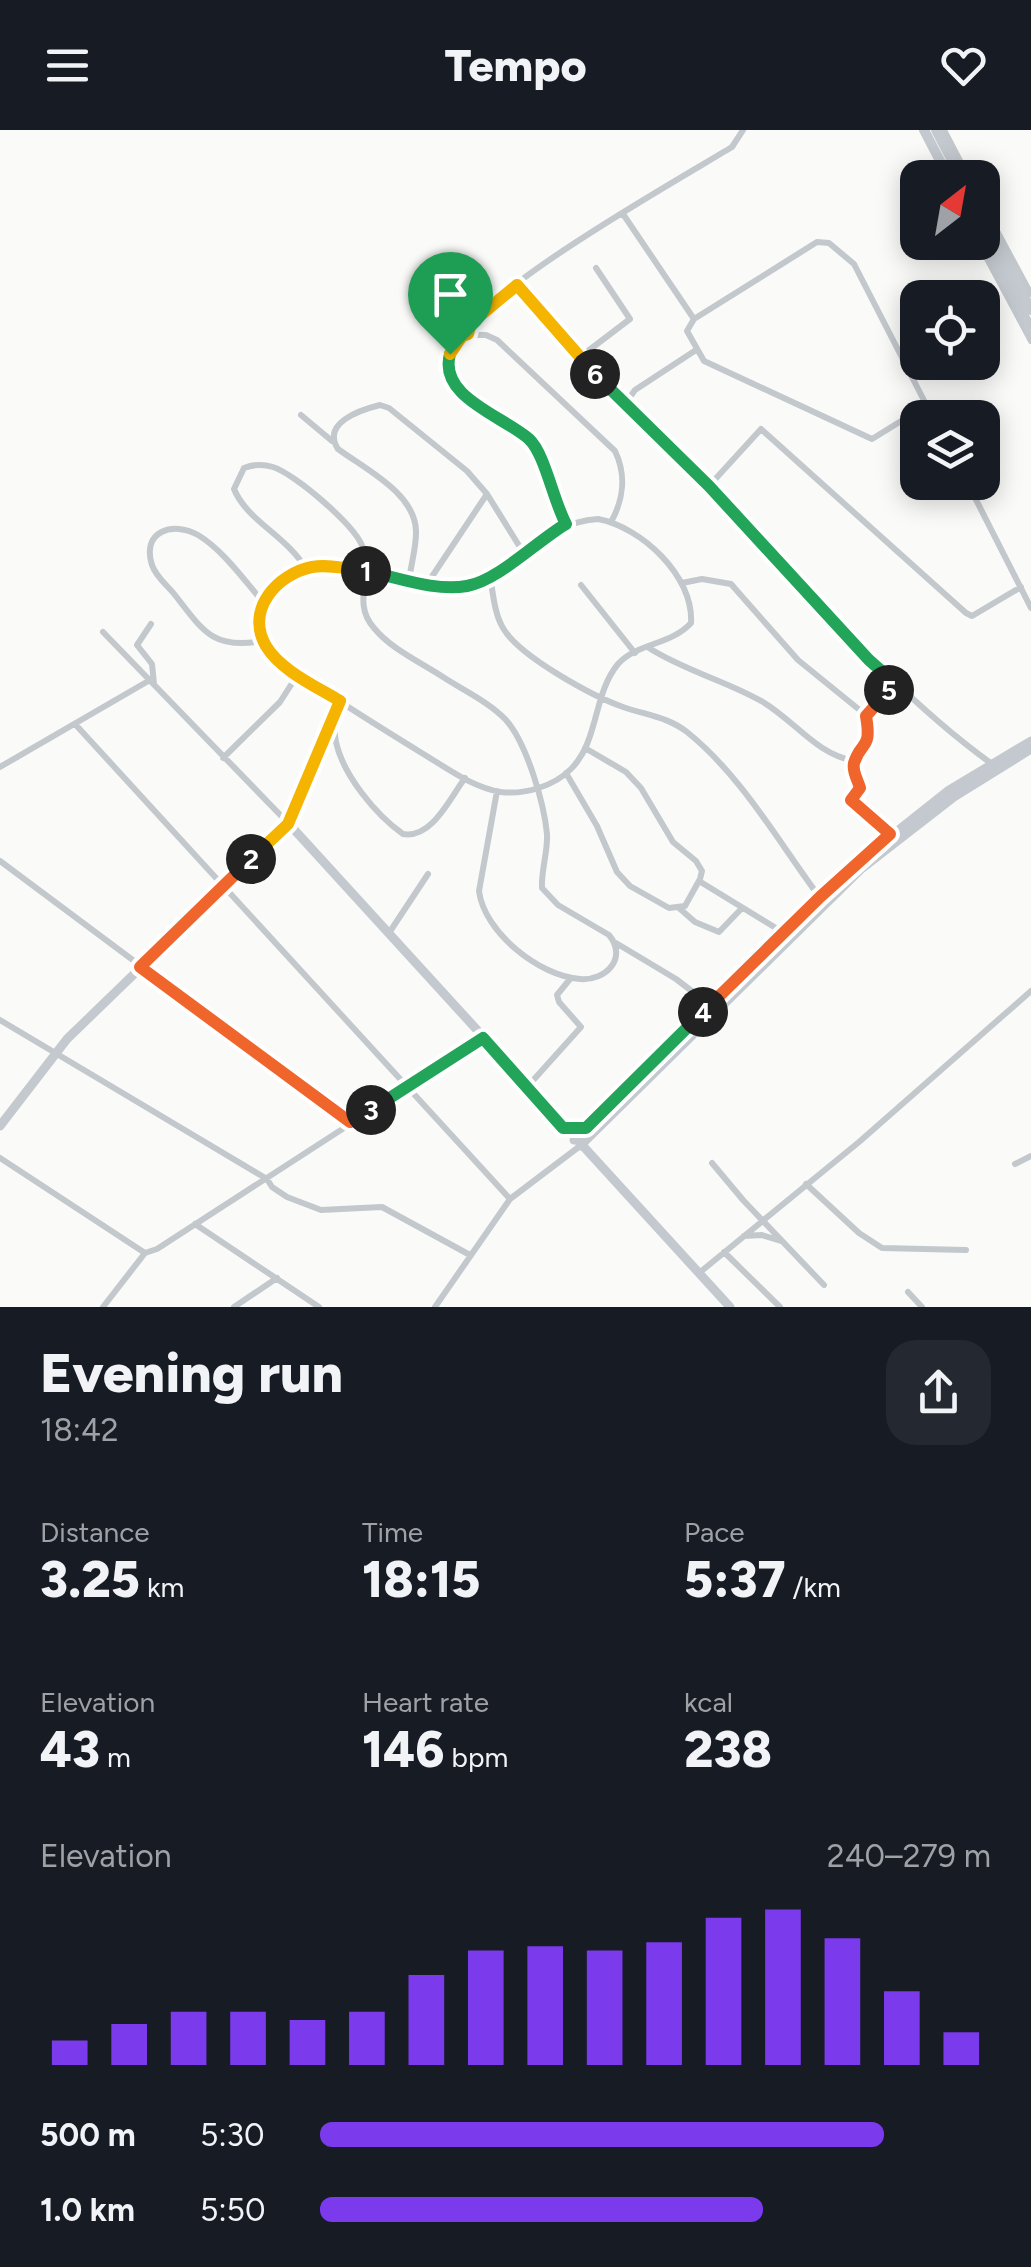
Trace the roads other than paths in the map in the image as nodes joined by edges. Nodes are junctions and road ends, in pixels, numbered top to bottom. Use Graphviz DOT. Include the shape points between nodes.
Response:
graph roads {
  1 [pos="743,130"];
  2 [pos="921,130"];
  3 [pos="936,130"];
  4 [pos="944,130"];
  5 [pos="937,160"];
  6 [pos="952,160"];
  7 [pos="960,160"];
  8 [pos="623,214"];
  9 [pos="1000,236"];
  10 [pos="1000,252"];
  11 [pos="990,260"];
  12 [pos="991,260"];
  13 [pos="596,268"];
  14 [pos="517,285"];
  15 [pos="1031,294"];
  16 [pos="1031,310"];
  17 [pos="694,319"];
  18 [pos="1031,329"];
  19 [pos="468,334"];
  20 [pos="1031,341"];
  21 [pos="696,350"];
  22 [pos="580,357"];
  23 [pos="923,400"];
  24 [pos="625,404"];
  25 [pos="301,415"];
  26 [pos="900,421"];
  27 [pos="333,442"];
  28 [pos="709,486"];
  29 [pos="486,494"];
  30 [pos="975,500"];
  31 [pos="611,522"];
  32 [pos="566,524"];
  33 [pos="524,552"];
  34 [pos="306,569"];
  35 [pos="365,571"];
  36 [pos="490,576"];
  37 [pos="408,580"];
  38 [pos="682,583"];
  39 [pos="428,584"];
  40 [pos="581,585"];
  41 [pos="1021,587"];
  42 [pos="263,602"];
  43 [pos="1031,608"];
  44 [pos="151,624"];
  45 [pos="104,632"];
  46 [pos="264,641"];
  47 [pos="649,648"];
  48 [pos="635,653"];
  49 [pos="298,674"];
  50 [pos="152,683"];
  51 [pos="895,683"];
  52 [pos="602,699"];
  53 [pos="340,701"];
  54 [pos="866,716"];
  55 [pos="334,720"];
  56 [pos="75,724"];
  57 [pos="1031,740"];
  58 [pos="585,748"];
  59 [pos="1031,750"];
  60 [pos="223,758"];
  61 [pos="854,760"];
  62 [pos="992,764"];
  63 [pos="0,767"];
  64 [pos="566,773"];
  65 [pos="465,778"];
  66 [pos="536,789"];
  67 [pos="496,791"];
  68 [pos="288,824"];
  69 [pos="890,834"];
  70 [pos="0,862"];
  71 [pos="428,874"];
  72 [pos="699,882"];
  73 [pos="225,885"];
  74 [pos="822,900"];
  75 [pos="679,908"];
  76 [pos="742,908"];
  77 [pos="388,934"];
  78 [pos="784,934"];
  79 [pos="616,943"];
  80 [pos="140,967"];
  81 [pos="571,978"];
  82 [pos="1031,990"];
  83 [pos="710,1005"];
  84 [pos="0,1020"];
  85 [pos="483,1038"];
  86 [pos="683,1038"];
  87 [pos="54,1053"];
  88 [pos="409,1086"];
  89 [pos="527,1088"];
  90 [pos="350,1122"];
  91 [pos="0,1126"];
  92 [pos="563,1128"];
  93 [pos="589,1131"];
  94 [pos="577,1143"];
  95 [pos="589,1156"];
  96 [pos="1031,1156"];
  97 [pos="0,1158"];
  98 [pos="712,1163"];
  99 [pos="1015,1164"];
  100 [pos="266,1179"];
  101 [pos="806,1184"];
  102 [pos="510,1200"];
  103 [pos="763,1219"];
  104 [pos="195,1224"];
  105 [pos="743,1236"];
  106 [pos="782,1241"];
  107 [pos="966,1250"];
  108 [pos="724,1252"];
  109 [pos="145,1253"];
  110 [pos="470,1256"];
  111 [pos="698,1273"];
  112 [pos="278,1278"];
  113 [pos="824,1285"];
  114 [pos="908,1292"];
  115 [pos="103,1307"];
  116 [pos="234,1307"];
  117 [pos="319,1307"];
  118 [pos="435,1307"];
  119 [pos="730,1307"];
  120 [pos="780,1307"];
  121 [pos="922,1307"];
  1 -- 8 [label="street" via="732,146"];
  2 -- 5 [label="main road"];
  3 -- 6 [label="main road"];
  4 -- 7 [label="street"];
  8 -- 14 [label="street"];
  8 -- 17 [label="street"];
  9 -- 15 [label="street"];
  10 -- 16 [label="main road"];
  11 -- 20 [label="street"];
  12 -- 18 [label="main road"];
  13 -- 22 [label="street" via="630,319"];
  14 -- 19 [label="street" via="471,323"];
  14 -- 22 [label="street"];
  17 -- 21 [label="street" via="686,331"];
  17 -- 23 [label="street" via="817,242 829,243 854,264"];
  19 -- 31 [label="street" via="498,340 615,450 623,490"];
  19 -- 32 [label="street" via="450,354 450,379 540,451"];
  21 -- 24 [label="street" via="635,390"];
  21 -- 26 [label="street" via="704,361 872,439"];
  22 -- 24 [label="street"];
  24 -- 28 [label="street"];
  25 -- 27 [label="street"];
  27 -- 29 [label="street" via="338,424 349,416 389,408"];
  27 -- 37 [label="street" via="406,504 416,531"];
  28 -- 41 [label="street" via="760,429 966,613 972,616"];
  28 -- 51 [label="street"];
  29 -- 33 [label="street"];
  29 -- 39 [label="street"];
  30 -- 41 [label="street"];
  31 -- 32 [label="street"];
  31 -- 38 [label="street" via="639,537"];
  32 -- 33 [label="street"];
  33 -- 36 [label="street"];
  34 -- 35 [label="street"];
  34 -- 35 [label="street" via="295,550 239,501 234,489 244,468 279,469 347,524 364,548"];
  34 -- 42 [label="street" via="278,582"];
  35 -- 37 [label="street"];
  35 -- 66 [label="street" via="362,608 373,628 506,720"];
  36 -- 39 [label="street" via="465,586"];
  36 -- 52 [label="street" via="506,632"];
  37 -- 39 [label="street"];
  38 -- 47 [label="street" via="690,622"];
  38 -- 54 [label="street" via="732,584 798,660"];
  40 -- 48 [label="street"];
  41 -- 43 [label="street"];
  42 -- 46 [label="street"];
  42 -- 46 [label="street" via="198,536 172,527 154,537 156,574 205,633 227,642"];
  44 -- 50 [label="street" via="137,645 152,664"];
  45 -- 50 [label="street"];
  46 -- 49 [label="street"];
  47 -- 48 [label="street"];
  47 -- 61 [label="street" via="760,700 836,757"];
  48 -- 52 [label="street" via="620,662"];
  49 -- 53 [label="street"];
  49 -- 60 [label="street" via="280,702"];
  50 -- 56 [label="street"];
  50 -- 60 [label="street"];
  51 -- 54 [label="street"];
  51 -- 62 [label="street"];
  52 -- 58 [label="street"];
  52 -- 74 [label="street" via="674,722 703,746"];
  53 -- 55 [label="street"];
  53 -- 65 [label="street"];
  54 -- 61 [label="street" via="868,743"];
  55 -- 65 [label="street" via="336,742 360,789 403,834 429,826"];
  55 -- 68 [label="street"];
  56 -- 63 [label="street"];
  56 -- 73 [label="street"];
  57 -- 62 [label="main road"];
  58 -- 64 [label="street"];
  58 -- 72 [label="street" via="642,788 665,832 696,861"];
  59 -- 74 [label="main road" via="954,796"];
  60 -- 68 [label="street"];
  61 -- 69 [label="street" via="860,785 852,803"];
  62 -- 69 [label="main road"];
  64 -- 66 [label="street"];
  64 -- 75 [label="street" via="617,872 652,900"];
  65 -- 67 [label="street"];
  66 -- 67 [label="street"];
  66 -- 79 [label="street" via="547,833 544,892"];
  67 -- 81 [label="street" via="480,905 497,934"];
  68 -- 73 [label="main road"];
  68 -- 77 [label="main road"];
  69 -- 74 [label="main road"];
  70 -- 80 [label="street"];
  71 -- 77 [label="street"];
  72 -- 75 [label="street"];
  72 -- 76 [label="street"];
  73 -- 80 [label="main road"];
  73 -- 88 [label="street"];
  74 -- 78 [label="main road"];
  74 -- 86 [label="main road"];
  75 -- 76 [label="street" via="718,932"];
  76 -- 78 [label="street"];
  77 -- 85 [label="main road"];
  78 -- 83 [label="main road"];
  79 -- 81 [label="street" via="610,969 589,979"];
  79 -- 83 [label="street"];
  80 -- 87 [label="main road"];
  80 -- 90 [label="street"];
  81 -- 89 [label="street" via="557,995 582,1027"];
  82 -- 101 [label="street"];
  83 -- 86 [label="main road"];
  84 -- 87 [label="street"];
  85 -- 88 [label="street"];
  85 -- 89 [label="main road"];
  86 -- 93 [label="main road"];
  87 -- 91 [label="main road"];
  87 -- 100 [label="street"];
  88 -- 90 [label="street"];
  88 -- 102 [label="street"];
  89 -- 92 [label="main road"];
  90 -- 100 [label="street"];
  92 -- 93 [label="main road"];
  92 -- 94 [label="main road"];
  93 -- 94 [label="main road"];
  93 -- 95 [label="main road"];
  94 -- 95 [label="main road"];
  94 -- 102 [label="street"];
  95 -- 111 [label="main road"];
  96 -- 99 [label="street"];
  97 -- 109 [label="street"];
  98 -- 103 [label="street"];
  100 -- 104 [label="street"];
  100 -- 110 [label="street" via="288,1198 321,1210 382,1208"];
  101 -- 103 [label="street"];
  101 -- 107 [label="street" via="882,1248"];
  102 -- 110 [label="street"];
  103 -- 105 [label="street"];
  103 -- 106 [label="street"];
  104 -- 109 [label="street"];
  104 -- 112 [label="street"];
  105 -- 106 [label="street"];
  105 -- 108 [label="street"];
  106 -- 113 [label="street"];
  108 -- 111 [label="street"];
  108 -- 120 [label="street"];
  109 -- 115 [label="street"];
  110 -- 118 [label="street"];
  111 -- 119 [label="main road"];
  112 -- 116 [label="street"];
  112 -- 117 [label="street"];
  114 -- 121 [label="street"];
}
